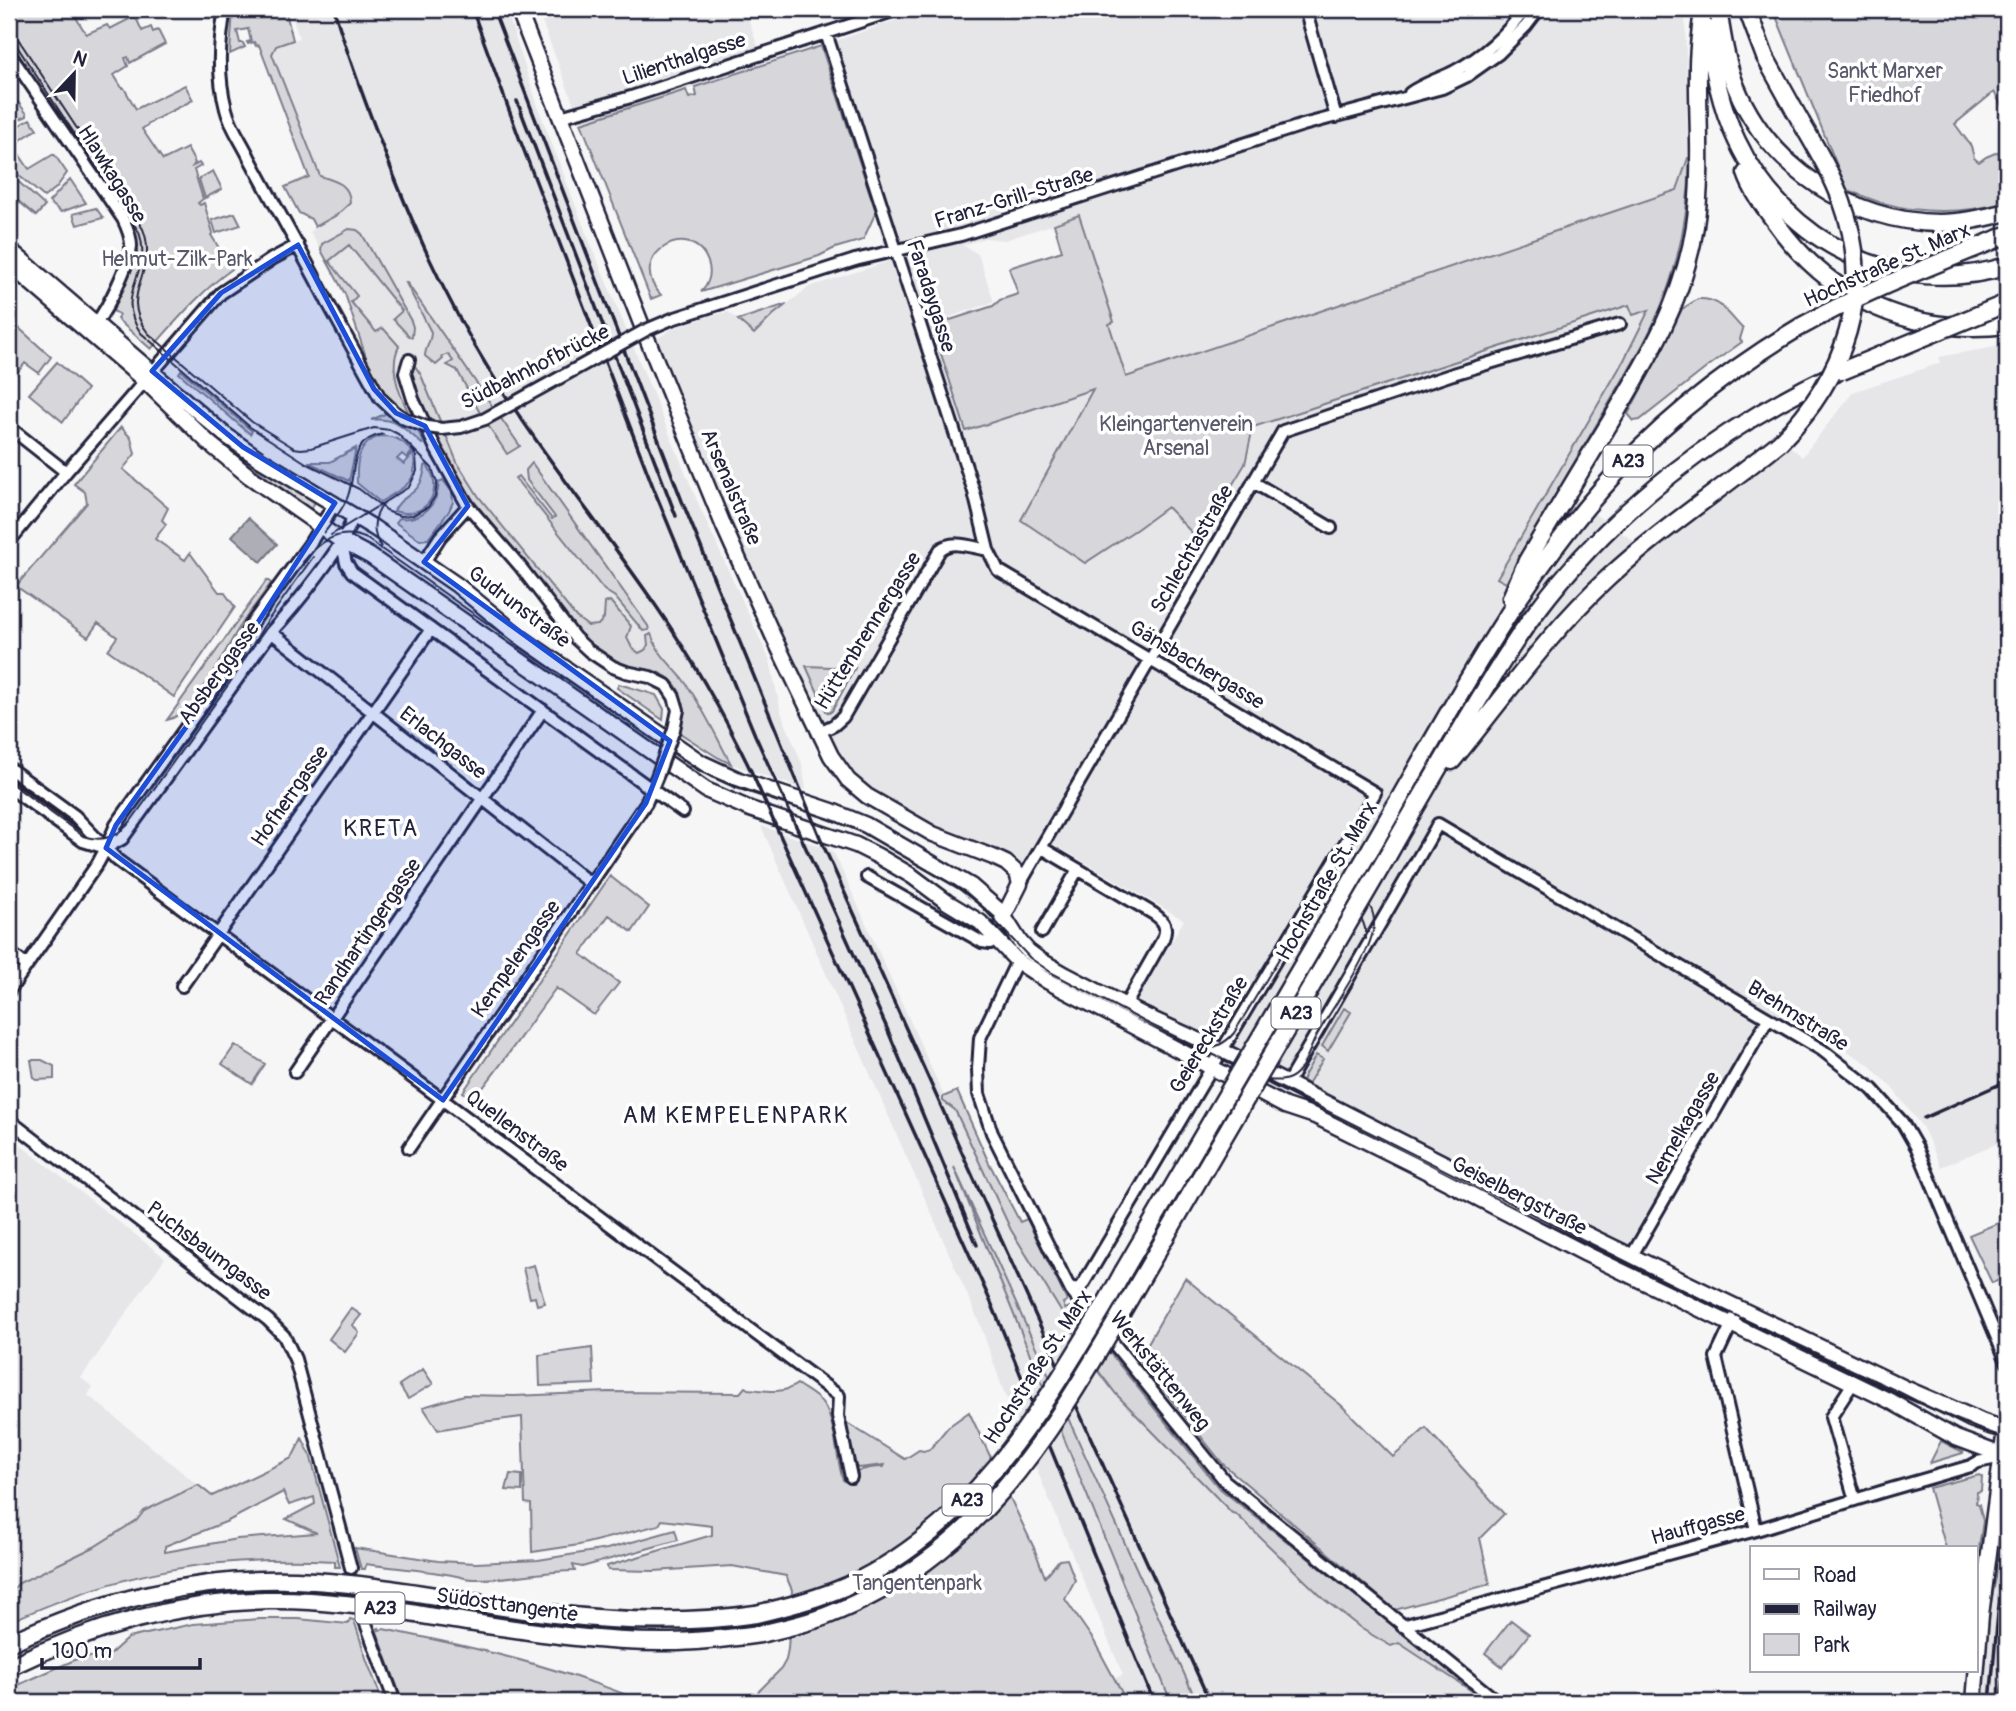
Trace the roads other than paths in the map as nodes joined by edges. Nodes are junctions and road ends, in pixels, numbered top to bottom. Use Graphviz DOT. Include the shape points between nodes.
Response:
graph roads {
  1 [pos="225,9"];
  2 [pos="518,9"];
  3 [pos="899,9"];
  4 [pos="1305,9"];
  5 [pos="1525,9"];
  6 [pos="1539,9"];
  7 [pos="1703,9"];
  8 [pos="1718,9"];
  9 [pos="1747,9"];
  10 [pos="826,33"];
  11 [pos="9,53"];
  12 [pos="1402,98"];
  13 [pos="560,117"];
  14 [pos="1336,117"];
  15 [pos="1738,143"];
  16 [pos="2007,212"];
  17 [pos="2007,235"];
  18 [pos="298,245"];
  19 [pos="9,249"];
  20 [pos="896,251"];
  21 [pos="9,264"];
  22 [pos="2007,266"];
  23 [pos="2007,303"];
  24 [pos="96,323"];
  25 [pos="1620,324"];
  26 [pos="2007,325"];
  27 [pos="637,335"];
  28 [pos="409,360"];
  29 [pos="148,376"];
  30 [pos="9,427"];
  31 [pos="66,472"];
  32 [pos="1253,482"];
  33 [pos="335,503"];
  34 [pos="468,506"];
  35 [pos="353,514"];
  36 [pos="321,526"];
  37 [pos="1331,528"];
  38 [pos="341,540"];
  39 [pos="9,542"];
  40 [pos="988,550"];
  41 [pos="424,562"];
  42 [pos="998,570"];
  43 [pos="431,629"];
  44 [pos="271,632"];
  45 [pos="1495,635"];
  46 [pos="1150,659"];
  47 [pos="543,710"];
  48 [pos="373,712"];
  49 [pos="818,733"];
  50 [pos="9,768"];
  51 [pos="9,787"];
  52 [pos="653,790"];
  53 [pos="1375,793"];
  54 [pos="482,799"];
  55 [pos="1419,801"];
  56 [pos="683,812"];
  57 [pos="106,848"];
  58 [pos="1042,848"];
  59 [pos="1078,869"];
  60 [pos="867,877"];
  61 [pos="591,884"];
  62 [pos="1020,884"];
  63 [pos="1004,915"];
  64 [pos="1042,932"];
  65 [pos="218,934"];
  66 [pos="995,936"];
  67 [pos="1028,951"];
  68 [pos="9,953"];
  69 [pos="1017,961"];
  70 [pos="27,966"];
  71 [pos="182,986"];
  72 [pos="9,990"];
  73 [pos="1125,1006"];
  74 [pos="332,1018"];
  75 [pos="1768,1019"];
  76 [pos="1222,1051"];
  77 [pos="1212,1068"];
  78 [pos="295,1072"];
  79 [pos="1287,1084"];
  80 [pos="443,1100"];
  81 [pos="9,1120"];
  82 [pos="409,1148"];
  83 [pos="1631,1256"];
  84 [pos="1071,1291"];
  85 [pos="1738,1308"];
  86 [pos="1731,1323"];
  87 [pos="2007,1362"];
  88 [pos="1853,1383"];
  89 [pos="2007,1427"];
  90 [pos="2004,1456"];
  91 [pos="851,1477"];
  92 [pos="1854,1500"];
  93 [pos="1756,1530"];
  94 [pos="351,1568"];
  95 [pos="755,1614"];
  96 [pos="365,1621"];
  97 [pos="1402,1626"];
  98 [pos="760,1634"];
  99 [pos="9,1643"];
  100 [pos="1978,1652"];
  101 [pos="9,1667"];
  102 [pos="1976,1672"];
  103 [pos="395,1702"];
  104 [pos="1498,1702"];
  105 [pos="1974,1702"];
  1 -- 18 [label="street, Südbahnhofbrücke" via="219,41 226,112"];
  2 -- 13 [label="main road, Arsenalstraße"];
  3 -- 10 [label="street, Lilienthalgasse"];
  4 -- 14 [label="street"];
  5 -- 12 [label="street, Franz-Grill-Straße" via="1508,31 1478,56"];
  6 -- 12 [label="street, Franz-Grill-Straße" via="1483,66 1442,88"];
  7 -- 15 [label="highway" via="1713,67"];
  7 -- 45 [label="highway" via="1698,67 1700,174 1684,276 1668,321 1527,561"];
  8 -- 16 [label="highway" via="1736,87 1749,113 1805,176 1860,207 1908,220 1961,222"];
  9 -- 55 [label="highway, bridge" via="1775,76 1831,177 1850,232 1855,276 1852,315 1836,366 1812,406 1780,442 1644,546 1575,611"];
  10 -- 13 [label="street, Lilienthalgasse"];
  10 -- 20 [label="street, Faradaygasse"];
  11 -- 24 [label="street, Hlawkagasse" via="130,234 127,261"];
  12 -- 14 [label="street, Franz-Grill-Straße"];
  13 -- 49 [label="main road, Arsenalstraße" via="719,515"];
  14 -- 20 [label="street, Franz-Grill-Straße" via="961,235"];
  15 -- 22 [label="highway" via="1788,213 1853,257 1913,274 1959,275"];
  15 -- 26 [label="highway" via="1748,177 1784,235 1814,267 1846,291 1881,310 1918,322 1965,328"];
  17 -- 45 [label="highway, Hochstraße St. Marx / A23, bridge" via="1829,311 1702,393 1600,491"];
  18 -- 27 [label="street, Südbahnhofbrücke, bridge" via="380,398 405,419 427,427 442,429 485,419"];
  18 -- 29 [label="street" via="221,293"];
  19 -- 24 [label="main road, Gudrunstraße"];
  20 -- 27 [label="street, Franz-Grill-Straße, bridge" via="683,315"];
  20 -- 40 [label="street, Faradaygasse" via="974,492"];
  21 -- 29 [label="main road, Gudrunstraße"];
  23 -- 55 [label="highway, Hochstraße St. Marx / A23, bridge" via="1804,389 1730,431 1662,481 1593,545 1536,612"];
  24 -- 29 [label="main road, Gudrunstraße"];
  25 -- 32 [label="street, Schlechtastraße" via="1283,430"];
  28 -- 34 [label="street" via="405,373 413,399"];
  29 -- 31 [label="street"];
  29 -- 33 [label="main road, Gudrunstraße" via="243,447"];
  29 -- 36 [label="main road, Gudrunstraße" via="210,444"];
  30 -- 31 [label="street"];
  31 -- 39 [label="street"];
  32 -- 37 [label="street"];
  32 -- 46 [label="street, Schlechtastraße"];
  33 -- 35 [label="main road, Gudrunstraße"];
  33 -- 36 [label="street, Absberggasse"];
  34 -- 41 [label="street"];
  34 -- 52 [label="street, Kempelengasse, bridge" via="589,651 613,667 658,680 674,697 678,710 674,729"];
  35 -- 38 [label="street, Absberggasse"];
  35 -- 41 [label="main road, Gudrunstraße"];
  36 -- 38 [label="main road, Gudrunstraße"];
  36 -- 57 [label="street, Absberggasse" via="252,623 227,670 116,825"];
  38 -- 43 [label="street" via="345,563 352,572"];
  38 -- 44 [label="street, Absberggasse"];
  38 -- 66 [label="main road, Gudrunstraße" via="370,555 706,790 870,851"];
  40 -- 42 [label="street, Faradaygasse"];
  40 -- 49 [label="street, Hüttenbrennergasse" via="953,544 940,551 841,720"];
  41 -- 63 [label="main road, Gudrunstraße" via="520,637 702,763 866,825 971,886"];
  42 -- 46 [label="street, Gänsbachergasse"];
  43 -- 47 [label="street"];
  43 -- 48 [label="street, Hofherrgasse"];
  44 -- 48 [label="street, Erlachgasse"];
  44 -- 57 [label="street, Absberggasse" via="122,839"];
  45 -- 95 [label="highway, Hochstraße St. Marx / A23, bridge" via="1107,1301 1015,1444 956,1511 896,1558 818,1597"];
  46 -- 53 [label="street, Gänsbachergasse"];
  46 -- 58 [label="street, Schlechtastraße"];
  47 -- 52 [label="street"];
  47 -- 54 [label="street, Randhartingergasse"];
  48 -- 54 [label="street, Erlachgasse"];
  48 -- 65 [label="street, Hofherrgasse"];
  49 -- 62 [label="main road, Arsenalstraße" via="837,765 861,791 933,834 1006,863 1017,873"];
  50 -- 57 [label="street, Quellenstraße" via="75,816"];
  51 -- 57 [label="street, Quellenstraße" via="83,841"];
  52 -- 56 [label="street"];
  52 -- 61 [label="street, Kempelengasse"];
  53 -- 76 [label="street, Geiereckstraße"];
  54 -- 61 [label="street, Erlachgasse"];
  54 -- 74 [label="street, Randhartingergasse"];
  55 -- 98 [label="highway, Hochstraße St. Marx / A23, bridge" via="1072,1396 1018,1473 948,1546 901,1580 824,1616"];
  57 -- 65 [label="street, Quellenstraße"];
  57 -- 70 [label="street, Absberggasse"];
  58 -- 59 [label="street"];
  58 -- 62 [label="street, Schlechtastraße"];
  59 -- 64 [label="street"];
  59 -- 73 [label="street" via="1154,914 1166,926"];
  60 -- 66 [label="street" via="982,942 990,943"];
  61 -- 80 [label="street, Kempelengasse"];
  62 -- 63 [label="main road"];
  63 -- 66 [label="main road"];
  63 -- 67 [label="main road, Gudrunstraße"];
  65 -- 71 [label="street, Hofherrgasse"];
  65 -- 74 [label="street, Quellenstraße"];
  66 -- 69 [label="main road, Gudrunstraße"];
  67 -- 73 [label="main road, Geiselbergstraße"];
  68 -- 70 [label="street"];
  69 -- 77 [label="main road, Geiselbergstraße"];
  69 -- 84 [label="street, Werkstättenweg" via="980,1038 979,1094 992,1133"];
  70 -- 72 [label="street, Absberggasse"];
  73 -- 76 [label="main road, Geiselbergstraße"];
  74 -- 78 [label="street, Randhartingergasse"];
  74 -- 80 [label="street, Quellenstraße"];
  75 -- 79 [label="street, Brehmstraße" via="1438,824"];
  75 -- 83 [label="street, Nemelkagasse"];
  75 -- 87 [label="street, Brehmstraße" via="1822,1050 1872,1089 1902,1122"];
  76 -- 77 [label="street, Geiereckstraße"];
  76 -- 79 [label="main road, Geiselbergstraße"];
  77 -- 84 [label="street, Geiereckstraße" via="1082,1286"];
  77 -- 86 [label="main road, Geiselbergstraße"];
  79 -- 83 [label="main road, Geiselbergstraße"];
  80 -- 82 [label="street, Kempelengasse"];
  80 -- 91 [label="street, Quellenstraße" via="839,1396 838,1416"];
  81 -- 94 [label="street, Puchsbaumgasse" via="276,1327 290,1347"];
  83 -- 85 [label="main road, Geiselbergstraße"];
  84 -- 97 [label="street, Werkstättenweg" via="1225,1482"];
  85 -- 86 [label="street"];
  85 -- 89 [label="main road, Geiselbergstraße" via="1981,1422"];
  86 -- 88 [label="main road, Geiselbergstraße"];
  86 -- 93 [label="street" via="1716,1357"];
  88 -- 90 [label="main road, Geiselbergstraße" via="1956,1438"];
  88 -- 92 [label="street" via="1831,1417"];
  89 -- 90 [label="main road"];
  90 -- 92 [label="street, Hauffgasse"];
  90 -- 100 [label="main road"];
  92 -- 93 [label="street, Hauffgasse"];
  93 -- 97 [label="street, Hauffgasse"];
  95 -- 99 [label="highway, Südosttangente / A23" via="637,1621 553,1614 387,1588 299,1580 236,1581 117,1602"];
  96 -- 103 [label="street"];
  97 -- 104 [label="street, Werkstättenweg"];
  98 -- 101 [label="highway, Südosttangente / A23" via="634,1642 301,1600 238,1601 174,1609 122,1622"];
  102 -- 105 [label="main road"];
}
